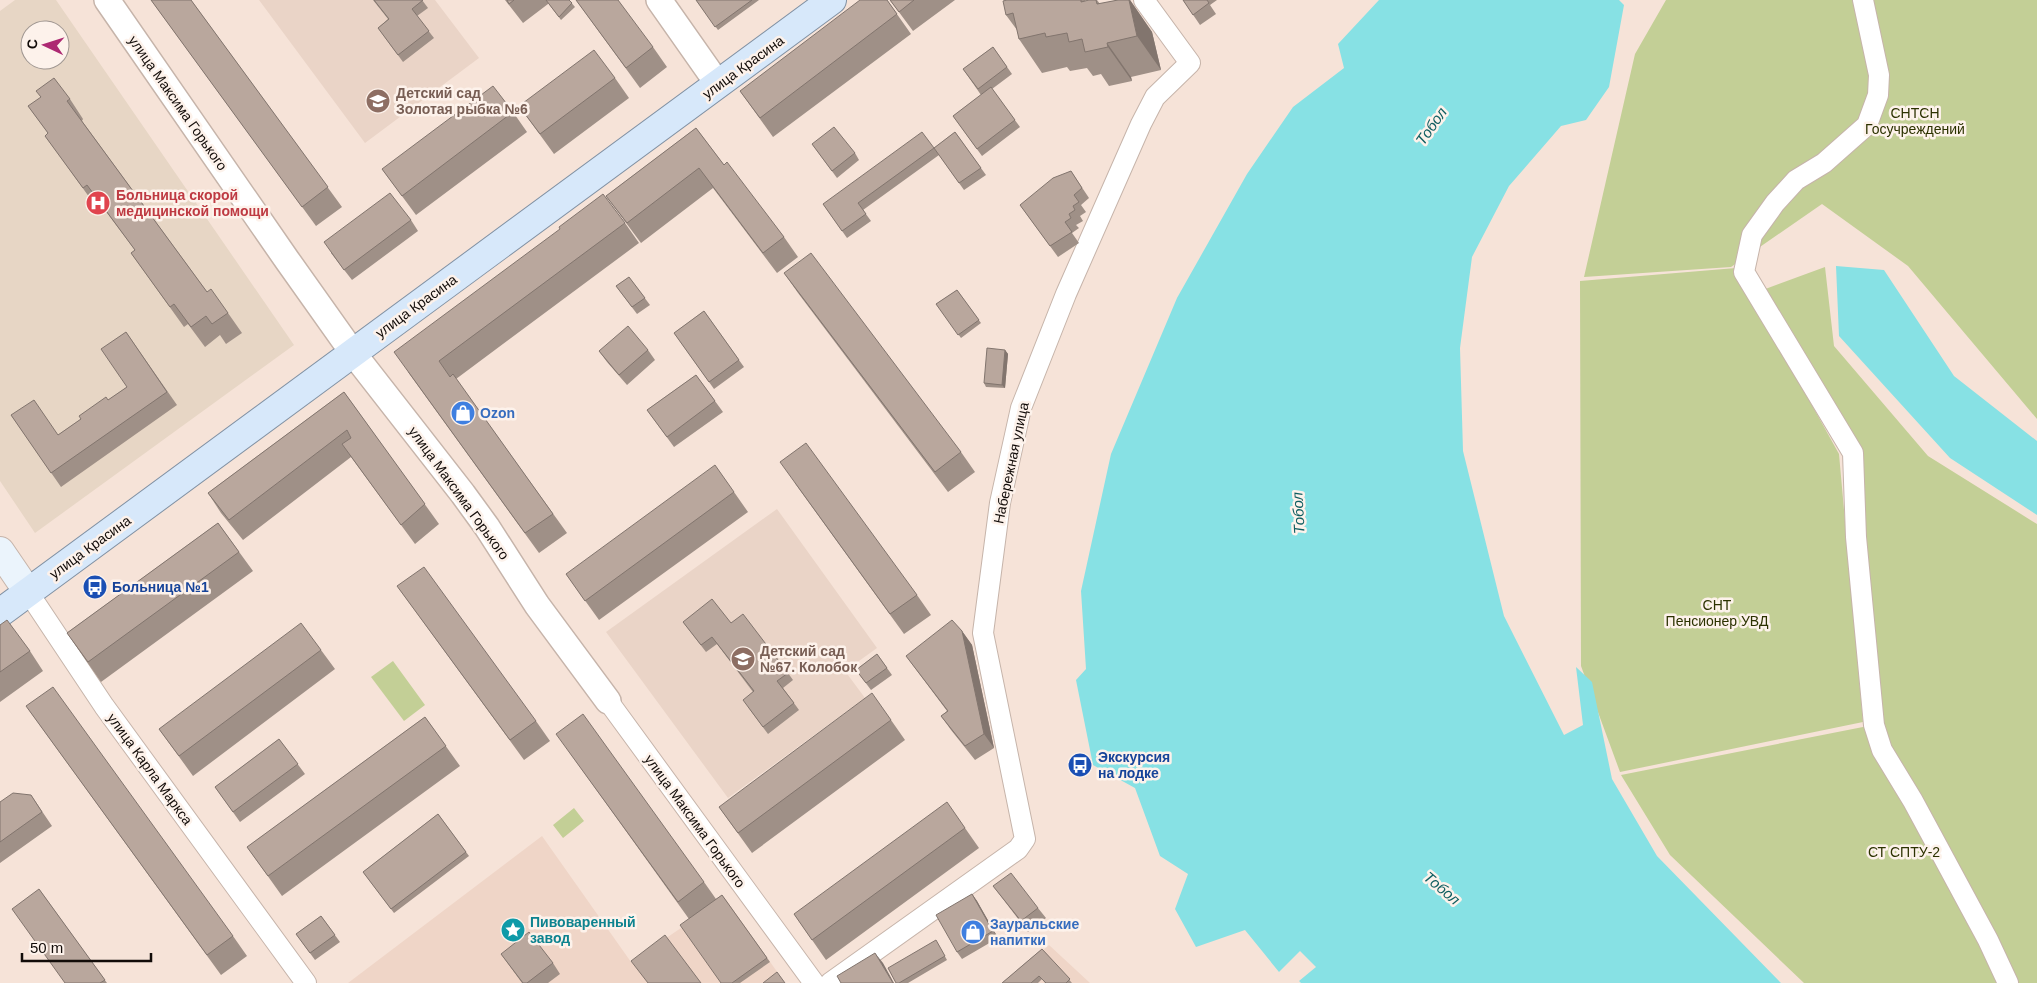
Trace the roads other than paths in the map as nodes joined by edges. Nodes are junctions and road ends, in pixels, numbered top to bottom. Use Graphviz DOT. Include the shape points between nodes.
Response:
graph roads {
  1 [pos="107,0"];
  2 [pos="659,0"];
  3 [pos="832,0"];
  4 [pos="1144,0"];
  5 [pos="1863,0"];
  6 [pos="718,84"];
  7 [pos="354,353"];
  8 [pos="0,551"];
  9 [pos="28,592"];
  10 [pos="0,613"];
  11 [pos="608,701"];
  12 [pos="306,983"];
  13 [pos="814,983"];
  14 [pos="830,983"];
  15 [pos="2008,983"];
  1 -- 7 [label="street, улица Максима Горького"];
  2 -- 6 [label="street"];
  3 -- 6 [label="main road, улица Красина"];
  4 -- 14 [label="street, Набережная улица" via="1190,63 1156,97 1141,124 1066,294 1021,408 1000,502 983,633 1025,838 1018,849"];
  5 -- 15 [label="street" via="1879,75 1878,95 1867,125 1824,164 1796,180 1775,203 1752,235 1744,272 1853,453 1856,537 1874,725 1882,750 1913,801"];
  6 -- 7 [label="main road, улица Красина"];
  7 -- 9 [label="main road, улица Красина"];
  7 -- 11 [label="street, улица Максима Горького" via="488,527 537,605"];
  8 -- 9 [label="main road, улица Карла Маркса"];
  9 -- 10 [label="main road, улица Красина"];
  9 -- 12 [label="street, улица Карла Маркса" via="115,721"];
  11 -- 13 [label="street, улица Максима Горького"];
}
